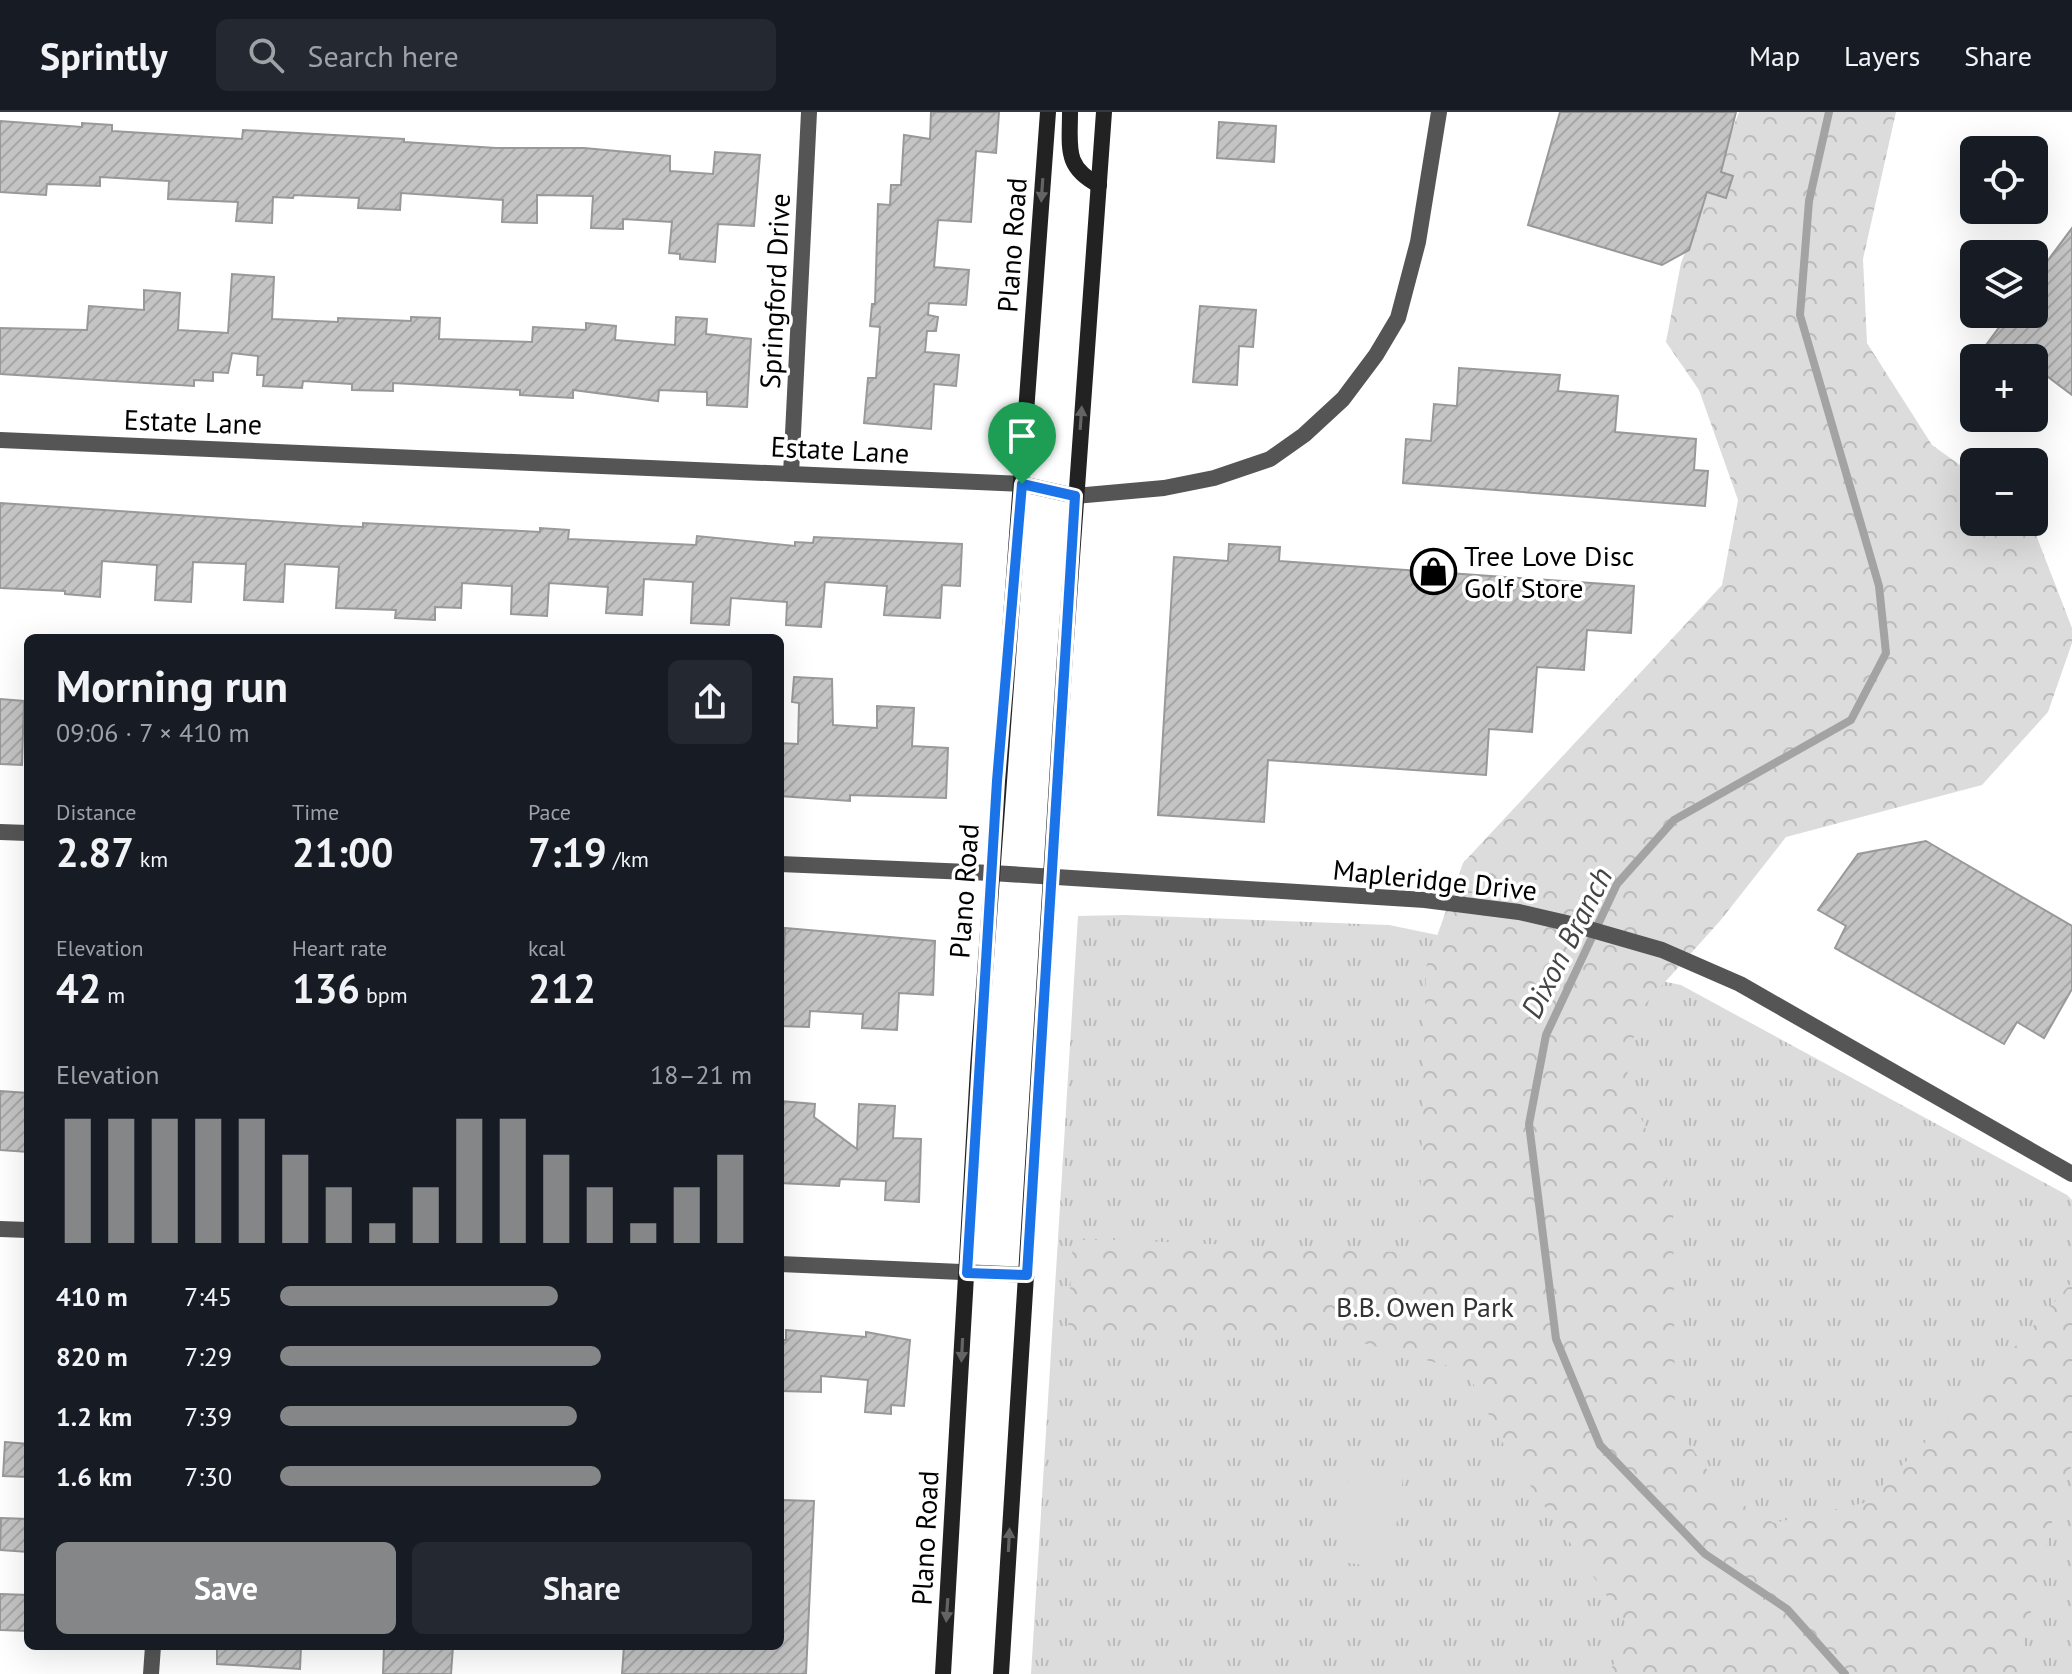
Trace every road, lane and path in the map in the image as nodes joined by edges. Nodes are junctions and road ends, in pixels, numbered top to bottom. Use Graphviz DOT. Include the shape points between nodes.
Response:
graph roads {
  1 [pos="809,112"];
  2 [pos="1048,112"];
  3 [pos="1070,112"];
  4 [pos="1104,112"];
  5 [pos="1439,112"];
  6 [pos="1099,185"];
  7 [pos="0,440"];
  8 [pos="791,474"];
  9 [pos="1022,484"];
  10 [pos="1075,496"];
  11 [pos="0,832"];
  12 [pos="24,833"];
  13 [pos="784,864"];
  14 [pos="992,873"];
  15 [pos="1051,877"];
  16 [pos="2072,1174"];
  17 [pos="0,1229"];
  18 [pos="24,1230"];
  19 [pos="784,1264"];
  20 [pos="967,1273"];
  21 [pos="1027,1275"];
  22 [pos="153,1650"];
  23 [pos="151,1674"];
  24 [pos="943,1674"];
  25 [pos="1001,1674"];
  1 -- 8 [label="street, Springford Drive"];
  2 -- 9 [label="main road, Plano Road, one-way"];
  3 -- 6 [label="main road" via="1070,155 1078,174"];
  4 -- 6 [label="main road"];
  5 -- 10 [label="street, Estate Lane" via="1418,242 1398,318 1343,399 1304,435 1256,464 1164,488"];
  10 -- 6 [label="main road, one-way"];
  7 -- 8 [label="street, Estate Lane"];
  8 -- 9 [label="street, Estate Lane"];
  9 -- 10 [label="street, Estate Lane"];
  9 -- 14 [label="main road, Plano Road"];
  10 -- 15 [label="main road"];
  11 -- 12 [label="street"];
  13 -- 14 [label="street, Mapleridge Drive"];
  14 -- 15 [label="street, Mapleridge Drive"];
  14 -- 20 [label="main road, Plano Road"];
  15 -- 16 [label="street, Mapleridge Drive" via="1425,900 1519,912 1662,950 1740,984"];
  15 -- 21 [label="main road"];
  17 -- 18 [label="street"];
  19 -- 20 [label="street"];
  20 -- 21 [label="street"];
  20 -- 24 [label="main road, Plano Road, one-way"];
  25 -- 21 [label="main road, one-way"];
  22 -- 23 [label="street"];
}
